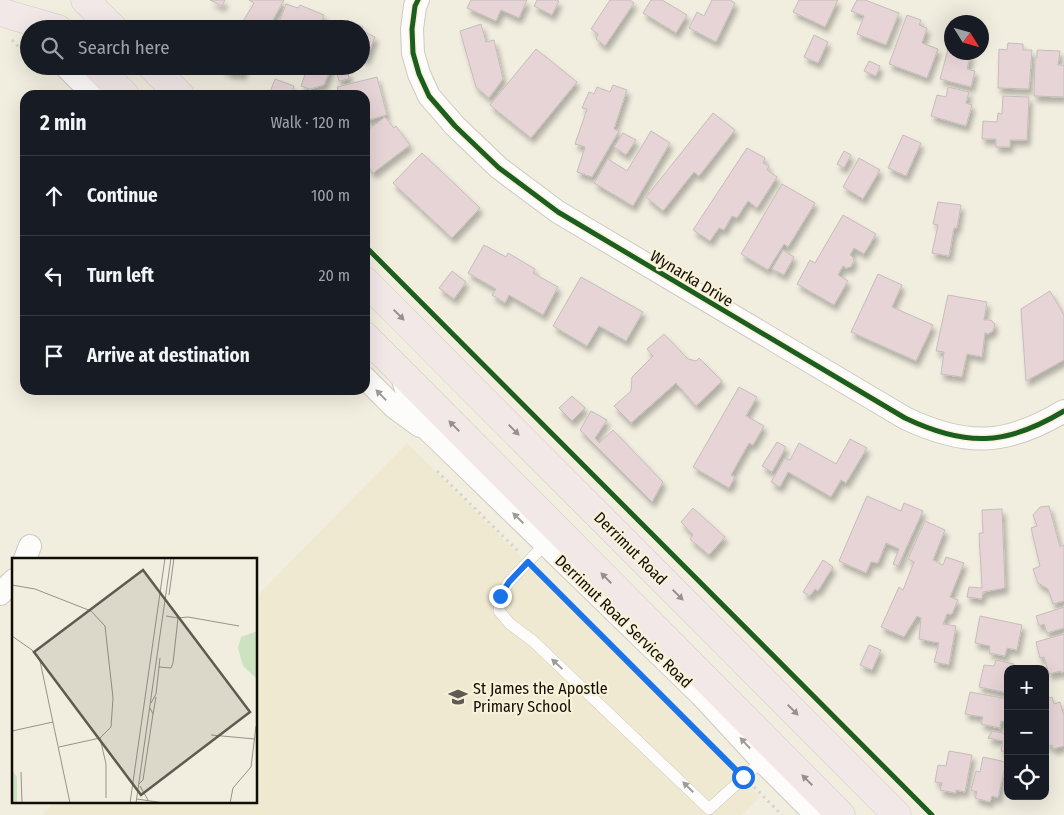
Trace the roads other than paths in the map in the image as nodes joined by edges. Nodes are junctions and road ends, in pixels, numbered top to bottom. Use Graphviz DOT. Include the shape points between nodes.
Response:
graph roads {
  1 [pos="30,0"];
  2 [pos="85,0"];
  3 [pos="412,2"];
  4 [pos="0,12"];
  5 [pos="27,20"];
  6 [pos="49,20"];
  7 [pos="105,20"];
  8 [pos="74,75"];
  9 [pos="105,75"];
  10 [pos="160,75"];
  11 [pos="89,90"];
  12 [pos="120,90"];
  13 [pos="175,90"];
  14 [pos="370,286"];
  15 [pos="379,354"];
  16 [pos="370,383"];
  17 [pos="1064,411"];
  18 [pos="428,430"];
  19 [pos="545,544"];
  20 [pos="12,582"];
  21 [pos="0,594"];
  22 [pos="762,760"];
  23 [pos="706,812"];
  24 [pos="816,815"];
  25 [pos="841,815"];
  26 [pos="897,815"];
  1 -- 6 [label="highway"];
  2 -- 7 [label="highway"];
  3 -- 17 [label="street, Wynarka Drive" via="413,53 429,96 498,168 558,212 905,418 932,430 962,438 992,439 1022,432"];
  4 -- 5 [label="highway"];
  8 -- 11 [label="street"];
  9 -- 12 [label="highway"];
  10 -- 13 [label="highway"];
  14 -- 26 [label="highway, Derrimut Road, one-way"];
  15 -- 18 [label="street, Derrimut Road Service Road" via="412,410"];
  25 -- 15 [label="highway, one-way"];
  18 -- 16 [label="street, Derrimut Road Service Road, one-way" via="394,407"];
  19 -- 18 [label="street, Derrimut Road Service Road, one-way"];
  22 -- 19 [label="street, Derrimut Road Service Road, one-way" via="701,695"];
  23 -- 19 [label="lane, one-way" via="499,611 500,596 509,582"];
  20 -- 21 [label="street"];
  22 -- 23 [label="lane"];
  22 -- 24 [label="street, Derrimut Road Service Road"];
}
